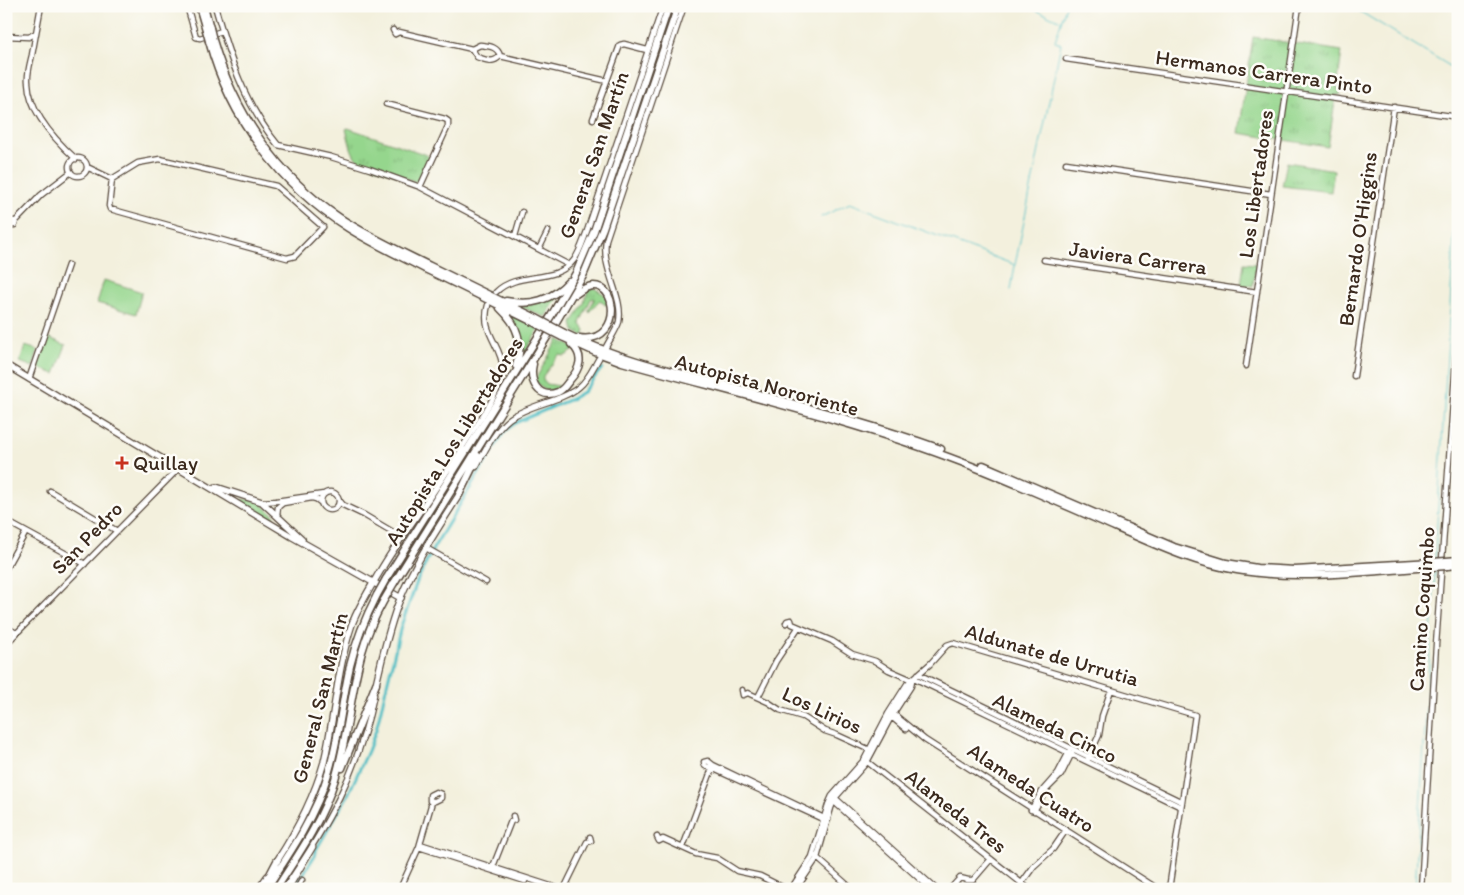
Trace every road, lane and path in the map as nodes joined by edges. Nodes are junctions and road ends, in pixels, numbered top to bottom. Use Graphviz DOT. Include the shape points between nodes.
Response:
graph roads {
  1 [pos="41,6"];
  2 [pos="188,6"];
  3 [pos="199,6"];
  4 [pos="204,6"];
  5 [pos="215,6"];
  6 [pos="663,6"];
  7 [pos="669,6"];
  8 [pos="678,6"];
  9 [pos="684,6"];
  10 [pos="1299,6"];
  11 [pos="208,29"];
  12 [pos="222,31"];
  13 [pos="398,32"];
  14 [pos="36,34"];
  15 [pos="6,36"];
  16 [pos="29,37"];
  17 [pos="211,40"];
  18 [pos="34,42"];
  19 [pos="472,50"];
  20 [pos="648,50"];
  21 [pos="500,56"];
  22 [pos="1066,58"];
  23 [pos="607,81"];
  24 [pos="1286,91"];
  25 [pos="386,104"];
  26 [pos="1394,107"];
  27 [pos="1458,117"];
  28 [pos="593,119"];
  29 [pos="76,159"];
  30 [pos="1066,163"];
  31 [pos="87,167"];
  32 [pos="71,172"];
  33 [pos="112,178"];
  34 [pos="420,187"];
  35 [pos="1271,194"];
  36 [pos="522,212"];
  37 [pos="6,217"];
  38 [pos="13,222"];
  39 [pos="548,231"];
  40 [pos="6,232"];
  41 [pos="515,236"];
  42 [pos="539,249"];
  43 [pos="1044,260"];
  44 [pos="68,265"];
  45 [pos="569,265"];
  46 [pos="576,273"];
  47 [pos="1257,292"];
  48 [pos="496,295"];
  49 [pos="571,298"];
  50 [pos="487,302"];
  51 [pos="533,320"];
  52 [pos="1458,331"];
  53 [pos="563,335"];
  54 [pos="572,337"];
  55 [pos="606,347"];
  56 [pos="535,356"];
  57 [pos="599,358"];
  58 [pos="6,365"];
  59 [pos="1246,366"];
  60 [pos="1354,376"];
  61 [pos="29,379"];
  62 [pos="510,382"];
  63 [pos="483,426"];
  64 [pos="489,432"];
  65 [pos="1458,442"];
  66 [pos="1450,444"];
  67 [pos="178,468"];
  68 [pos="448,469"];
  69 [pos="202,482"];
  70 [pos="50,491"];
  71 [pos="324,494"];
  72 [pos="459,495"];
  73 [pos="246,496"];
  74 [pos="339,500"];
  75 [pos="262,502"];
  76 [pos="321,503"];
  77 [pos="240,506"];
  78 [pos="345,506"];
  79 [pos="336,507"];
  80 [pos="277,515"];
  81 [pos="6,521"];
  82 [pos="268,522"];
  83 [pos="117,531"];
  84 [pos="26,532"];
  85 [pos="401,536"];
  86 [pos="308,544"];
  87 [pos="426,548"];
  88 [pos="1458,560"];
  89 [pos="1446,563"];
  90 [pos="85,564"];
  91 [pos="1432,564"];
  92 [pos="1458,565"];
  93 [pos="6,568"];
  94 [pos="374,582"];
  95 [pos="486,582"];
  96 [pos="401,598"];
  97 [pos="792,624"];
  98 [pos="6,627"];
  99 [pos="798,628"];
  100 [pos="18,632"];
  101 [pos="6,644"];
  102 [pos="915,678"];
  103 [pos="376,684"];
  104 [pos="1111,690"];
  105 [pos="748,693"];
  106 [pos="758,698"];
  107 [pos="891,714"];
  108 [pos="871,751"];
  109 [pos="1071,751"];
  110 [pos="1088,759"];
  111 [pos="865,762"];
  112 [pos="330,794"];
  113 [pos="833,798"];
  114 [pos="432,802"];
  115 [pos="1182,804"];
  116 [pos="1033,810"];
  117 [pos="826,819"];
  118 [pos="511,821"];
  119 [pos="1065,831"];
  120 [pos="319,834"];
  121 [pos="663,839"];
  122 [pos="587,842"];
  123 [pos="420,845"];
  124 [pos="683,847"];
  125 [pos="815,857"];
  126 [pos="990,860"];
  127 [pos="277,861"];
  128 [pos="492,868"];
  129 [pos="302,880"];
  130 [pos="1022,886"];
  131 [pos="258,889"];
  132 [pos="264,889"];
  133 [pos="276,889"];
  134 [pos="284,889"];
  135 [pos="288,889"];
  136 [pos="298,889"];
  137 [pos="400,889"];
  138 [pos="550,889"];
  139 [pos="562,889"];
  140 [pos="786,889"];
  141 [pos="791,889"];
  142 [pos="796,889"];
  143 [pos="847,889"];
  144 [pos="852,889"];
  145 [pos="931,889"];
  146 [pos="936,889"];
  147 [pos="950,889"];
  148 [pos="1029,889"];
  149 [pos="1153,889"];
  150 [pos="1158,889"];
  151 [pos="1169,889"];
  152 [pos="1421,889"];
  1 -- 14 [label="street"];
  2 -- 12 [label="street" via="196,37"];
  3 -- 11 [label="highway, Autopista Nororiente"];
  4 -- 11 [label="highway, Autopista Nororiente"];
  5 -- 12 [label="street"];
  6 -- 20 [label="street, General San Martín"];
  7 -- 46 [label="highway, Autopista Los Libertadores" via="594,231"];
  8 -- 49 [label="highway, Autopista Los Libertadores" via="603,228"];
  9 -- 55 [label="street, General San Martín" via="605,244 606,264 619,311 618,324"];
  10 -- 24 [label="street, Los Libertadores"];
  11 -- 17 [label="highway, Autopista Nororiente, bridge"];
  12 -- 34 [label="street" via="241,85 254,110 281,146 334,158"];
  13 -- 19 [label="street"];
  14 -- 16 [label="street"];
  14 -- 18 [label="street"];
  15 -- 16 [label="street"];
  16 -- 18 [label="street"];
  17 -- 48 [label="highway, Autopista Nororiente" via="245,116 270,153 304,190 363,232"];
  17 -- 50 [label="highway, Autopista Nororiente" via="224,84 244,123 267,156 297,189 356,234"];
  18 -- 29 [label="street" via="28,78 31,98 46,126"];
  19 -- 21 [label="street" via="477,57 490,61"];
  19 -- 21 [label="street" via="478,45 488,46 497,49"];
  20 -- 23 [label="street" via="620,45"];
  20 -- 45 [label="street, General San Martín" via="584,237"];
  21 -- 23 [label="street"];
  22 -- 24 [label="street, Hermanos Carrera Pinto"];
  23 -- 28 [label="street"];
  24 -- 26 [label="street, Hermanos Carrera Pinto"];
  24 -- 35 [label="street, Los Libertadores"];
  25 -- 34 [label="street" via="448,121 437,154"];
  26 -- 27 [label="street, Hermanos Carrera Pinto"];
  26 -- 60 [label="street, Bernardo O'Higgins"];
  29 -- 31 [label="street" via="83,160"];
  29 -- 32 [label="street" via="70,164"];
  30 -- 35 [label="street"];
  31 -- 32 [label="street" via="80,175"];
  31 -- 33 [label="street"];
  32 -- 38 [label="street"];
  33 -- 33 [label="street" via="109,206 112,210 290,258 322,226 276,186 169,161 142,161"];
  34 -- 41 [label="street"];
  35 -- 47 [label="street, Los Libertadores"];
  36 -- 41 [label="street"];
  37 -- 38 [label="street"];
  38 -- 40 [label="street"];
  39 -- 42 [label="street"];
  41 -- 42 [label="street"];
  42 -- 45 [label="street"];
  43 -- 47 [label="street, Javiera Carrera"];
  44 -- 61 [label="street"];
  45 -- 48 [label="street, General San Martín" via="552,274 512,281"];
  46 -- 48 [label="highway" via="557,292 542,300 524,303"];
  46 -- 62 [label="highway, Autopista Los Libertadores"];
  47 -- 59 [label="street, Los Libertadores"];
  48 -- 51 [label="highway, Autopista Nororiente"];
  49 -- 54 [label="highway" via="584,288 596,286 608,293 612,304 608,326 601,335 590,339"];
  49 -- 56 [label="highway, Autopista Los Libertadores"];
  50 -- 51 [label="highway, Autopista Nororiente"];
  50 -- 62 [label="highway" via="506,314 518,334 520,354"];
  50 -- 68 [label="street, General San Martín" via="486,325 501,360 502,378"];
  51 -- 53 [label="highway, Autopista Nororiente, bridge"];
  52 -- 66 [label="street, Camino Coquimbo"];
  53 -- 54 [label="highway, Autopista Nororiente"];
  53 -- 56 [label="highway" via="577,351 580,363 561,390 549,393 534,385 531,374"];
  53 -- 91 [label="highway, Autopista Nororiente" via="622,362 826,417 926,449 1209,564 1289,575"];
  54 -- 91 [label="highway, Autopista Nororiente" via="632,360 822,411 913,440 992,469 1208,559 1289,570"];
  56 -- 64 [label="highway, Autopista Los Libertadores"];
  57 -- 72 [label="street, General San Martín" via="576,389 504,423"];
  58 -- 61 [label="main road"];
  61 -- 67 [label="main road"];
  62 -- 63 [label="highway, Autopista Los Libertadores"];
  63 -- 68 [label="highway"];
  63 -- 132 [label="highway, Autopista Los Libertadores, bridge" via="386,579 365,620 355,647 334,753 322,792 304,829"];
  64 -- 72 [label="highway"];
  64 -- 112 [label="highway, Autopista Los Libertadores, bridge" via="384,600 370,629"];
  65 -- 66 [label="street"];
  66 -- 152 [label="street, Camino Coquimbo"];
  67 -- 69 [label="main road"];
  67 -- 83 [label="street, San Pedro"];
  68 -- 85 [label="main road, General San Martín"];
  69 -- 73 [label="main road"];
  69 -- 77 [label="main road"];
  70 -- 83 [label="street"];
  71 -- 74 [label="street" via="333,492"];
  71 -- 75 [label="street"];
  71 -- 76 [label="street"];
  72 -- 87 [label="main road, General San Martín"];
  73 -- 75 [label="main road"];
  73 -- 77 [label="main road" via="241,499"];
  74 -- 78 [label="street"];
  74 -- 79 [label="street"];
  75 -- 80 [label="main road"];
  76 -- 79 [label="street" via="328,510"];
  76 -- 80 [label="street" via="312,498 283,503 278,507"];
  77 -- 82 [label="main road"];
  78 -- 79 [label="street"];
  78 -- 85 [label="street"];
  80 -- 82 [label="main road" via="274,521"];
  80 -- 86 [label="main road"];
  81 -- 84 [label="street"];
  82 -- 86 [label="main road"];
  83 -- 90 [label="street, San Pedro"];
  84 -- 90 [label="street"];
  84 -- 93 [label="street"];
  85 -- 94 [label="main road, General San Martín"];
  86 -- 94 [label="main road"];
  87 -- 95 [label="street"];
  87 -- 96 [label="main road, General San Martín"];
  88 -- 89 [label="highway, Autopista Nororiente"];
  89 -- 91 [label="highway, Autopista Nororiente, bridge"];
  89 -- 92 [label="highway, Autopista Nororiente"];
  90 -- 100 [label="street, San Pedro"];
  94 -- 96 [label="main road"];
  94 -- 127 [label="main road, General San Martín" via="359,608 350,633 317,783 300,822"];
  96 -- 103 [label="main road, General San Martín" via="389,629"];
  97 -- 99 [label="street"];
  98 -- 100 [label="street"];
  99 -- 102 [label="street" via="830,640 849,653"];
  99 -- 106 [label="street, Los Lirios" via="773,666"];
  100 -- 101 [label="street, San Pedro"];
  102 -- 104 [label="street, Aldunate de Urrutia" via="947,645 955,643"];
  102 -- 107 [label="street, Aldunate de Urrutia"];
  102 -- 109 [label="street, Alameda Cinco"];
  103 -- 112 [label="highway"];
  103 -- 120 [label="street, General San Martín" via="354,767"];
  104 -- 110 [label="street" via="1099,735"];
  104 -- 115 [label="street, Aldunate de Urrutia" via="1195,715"];
  105 -- 106 [label="street, Los Lirios"];
  106 -- 108 [label="street, Los Lirios"];
  107 -- 108 [label="street, Aldunate de Urrutia"];
  107 -- 116 [label="street, Alameda Cuatro" via="923,742"];
  108 -- 111 [label="street, Aldunate de Urrutia"];
  109 -- 110 [label="street, Alameda Cinco"];
  109 -- 116 [label="street" via="1060,771 1044,788"];
  110 -- 115 [label="street, Alameda Cinco"];
  111 -- 113 [label="street, Aldunate de Urrutia"];
  111 -- 126 [label="street, Alameda Tres"];
  112 -- 133 [label="highway, Autopista Los Libertadores" via="311,834"];
  113 -- 117 [label="street, Aldunate de Urrutia"];
  113 -- 145 [label="street"];
  113 -- 146 [label="street"];
  114 -- 123 [label="street"];
  115 -- 151 [label="street"];
  116 -- 119 [label="street, Alameda Cuatro"];
  117 -- 124 [label="street" via="711,766"];
  117 -- 125 [label="street, Aldunate de Urrutia"];
  118 -- 128 [label="street"];
  119 -- 130 [label="street" via="1053,849 1034,866"];
  119 -- 149 [label="street, Alameda Cuatro"];
  119 -- 150 [label="street, Alameda Cuatro"];
  120 -- 134 [label="street, General San Martín"];
  120 -- 135 [label="street, General San Martín"];
  121 -- 124 [label="street"];
  122 -- 139 [label="street"];
  123 -- 128 [label="street"];
  123 -- 137 [label="street"];
  124 -- 140 [label="street" via="696,854 717,858 737,871 760,876"];
  125 -- 141 [label="street, Aldunate de Urrutia"];
  125 -- 142 [label="street, Aldunate de Urrutia"];
  125 -- 143 [label="street"];
  125 -- 144 [label="street"];
  126 -- 130 [label="street, Alameda Tres"];
  126 -- 147 [label="street" via="974,879 960,878"];
  127 -- 131 [label="street, General San Martín"];
  127 -- 132 [label="highway"];
  128 -- 138 [label="street"];
  128 -- 139 [label="street"];
  129 -- 136 [label="street"];
  130 -- 148 [label="street, Alameda Tres"];
}
